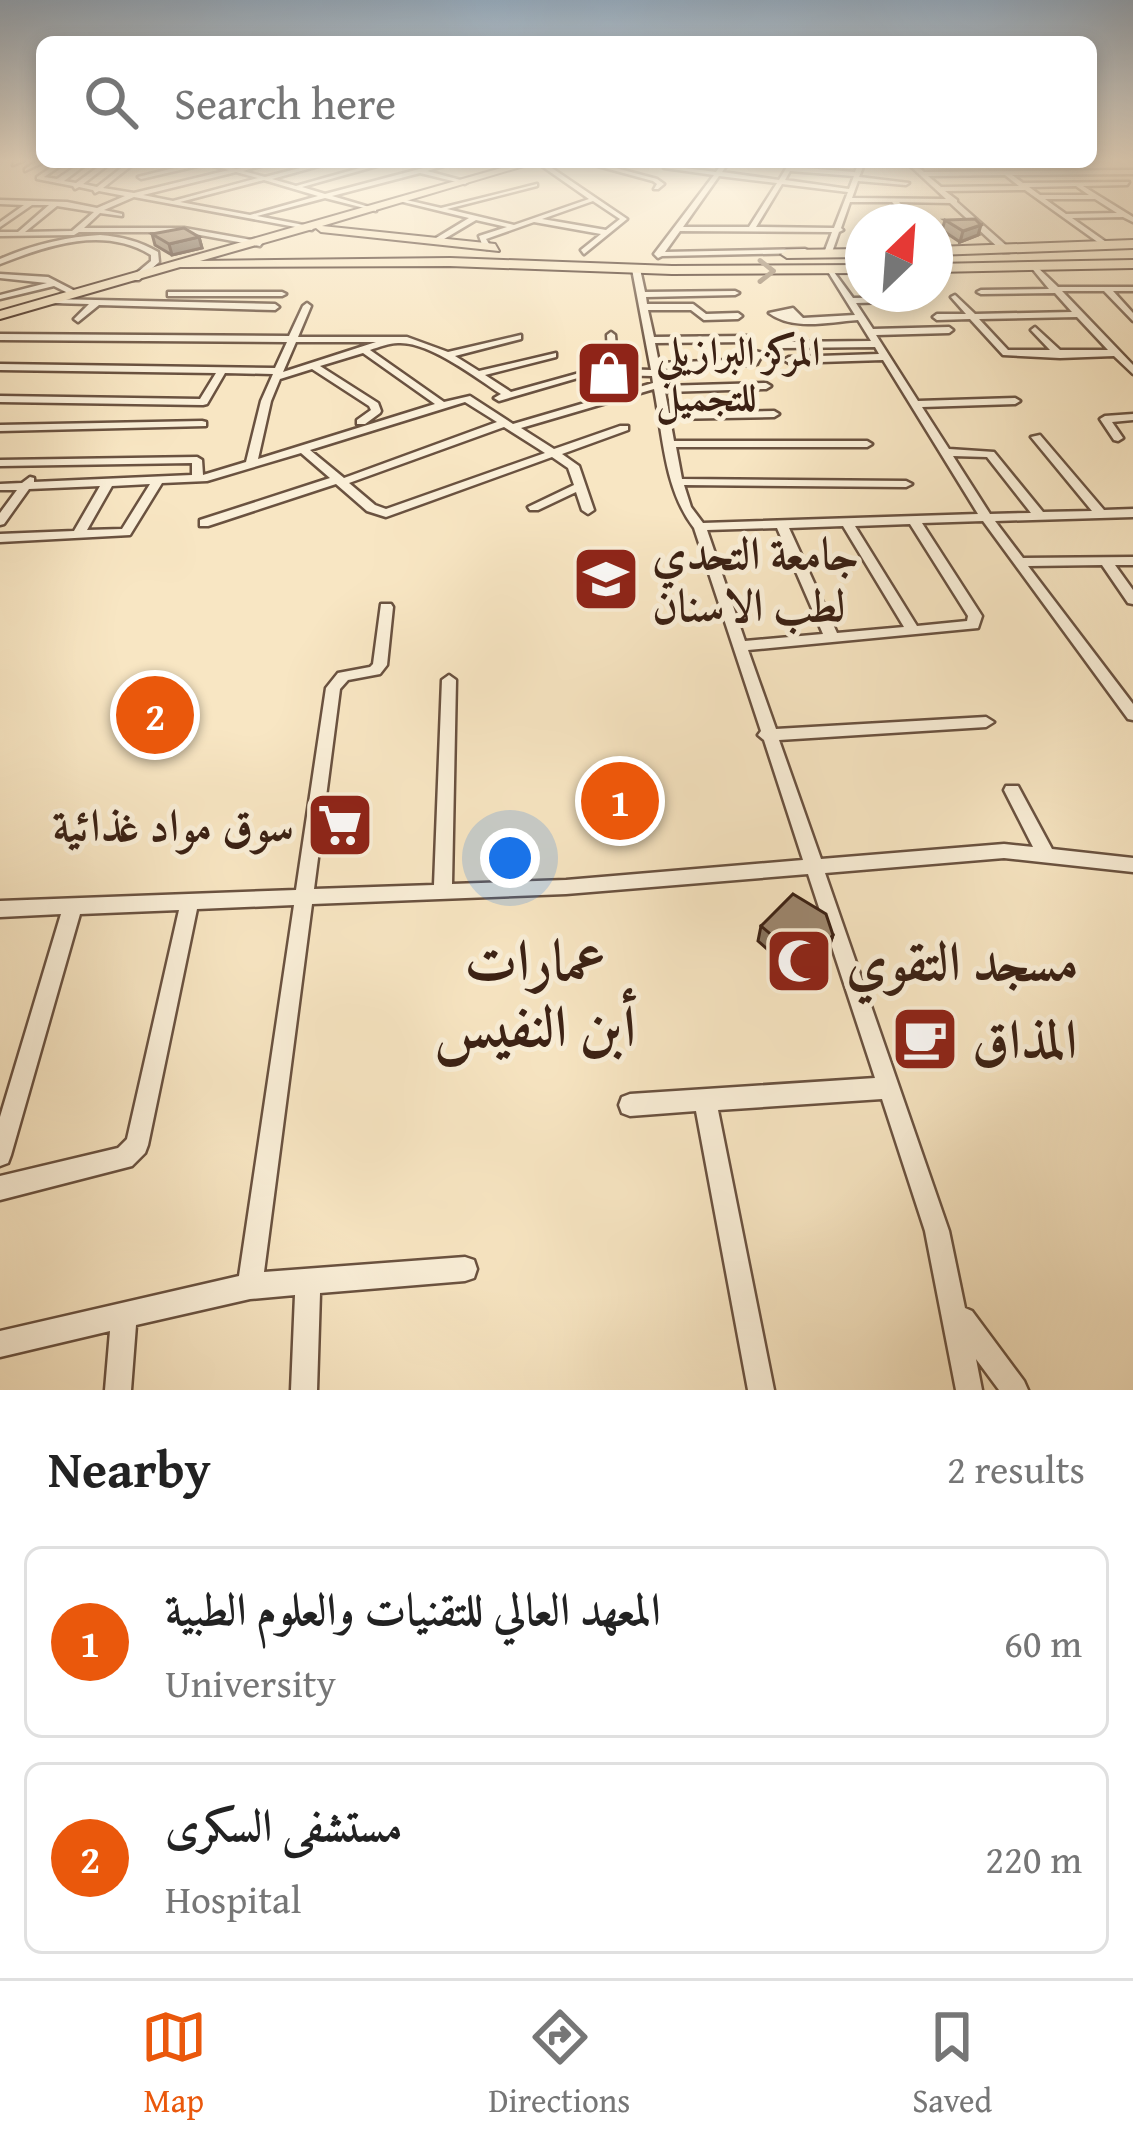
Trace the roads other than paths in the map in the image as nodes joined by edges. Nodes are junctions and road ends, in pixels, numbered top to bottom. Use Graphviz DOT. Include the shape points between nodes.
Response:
graph roads {
  1 [pos="34,226"];
  2 [pos="53,226"];
  3 [pos="84,226"];
  4 [pos="122,226"];
  5 [pos="309,226"];
  6 [pos="310,226"];
  7 [pos="320,226"];
  8 [pos="462,226"];
  9 [pos="514,226"];
  10 [pos="565,226"];
  11 [pos="616,226"];
  12 [pos="682,226"];
  13 [pos="753,226"];
  14 [pos="840,226"];
  15 [pos="981,226"];
  16 [pos="1079,226"];
  17 [pos="316,227"];
  18 [pos="112,229"];
  19 [pos="680,229"];
  20 [pos="751,229"];
  21 [pos="79,230"];
  22 [pos="839,230"];
  23 [pos="47,231"];
  24 [pos="0,232"];
  25 [pos="608,233"];
  26 [pos="25,235"];
  27 [pos="439,240"];
  28 [pos="260,244"];
  29 [pos="1133,244"];
  30 [pos="1106,246"];
  31 [pos="488,247"];
  32 [pos="1004,248"];
  33 [pos="953,249"];
  34 [pos="584,252"];
  35 [pos="828,252"];
  36 [pos="845,252"];
  37 [pos="658,255"];
  38 [pos="0,260"];
  39 [pos="1133,264"];
  40 [pos="186,266"];
  41 [pos="1034,266"];
  42 [pos="953,268"];
  43 [pos="636,269"];
  44 [pos="831,270"];
  45 [pos="845,270"];
  46 [pos="136,278"];
  47 [pos="0,279"];
  48 [pos="120,283"];
  49 [pos="56,284"];
  50 [pos="843,287"];
  51 [pos="1106,289"];
  52 [pos="1133,289"];
  53 [pos="845,290"];
  54 [pos="1053,290"];
  55 [pos="981,292"];
  56 [pos="735,293"];
  57 [pos="263,294"];
  58 [pos="282,294"];
  59 [pos="77,295"];
  60 [pos="165,295"];
  61 [pos="955,296"];
  62 [pos="0,297"];
  63 [pos="53,301"];
  64 [pos="642,301"];
  65 [pos="97,302"];
  66 [pos="134,303"];
  67 [pos="194,304"];
  68 [pos="231,305"];
  69 [pos="259,306"];
  70 [pos="307,306"];
  71 [pos="275,307"];
  72 [pos="859,312"];
  73 [pos="1078,314"];
  74 [pos="0,315"];
  75 [pos="738,316"];
  76 [pos="937,316"];
  77 [pos="972,316"];
  78 [pos="862,317"];
  79 [pos="1133,318"];
  80 [pos="78,319"];
  81 [pos="799,319"];
  82 [pos="117,320"];
  83 [pos="179,320"];
  84 [pos="219,320"];
  85 [pos="949,330"];
  86 [pos="1035,330"];
  87 [pos="610,334"];
  88 [pos="0,337"];
  89 [pos="518,337"];
  90 [pos="875,338"];
  91 [pos="747,339"];
  92 [pos="391,340"];
  93 [pos="649,340"];
  94 [pos="290,341"];
  95 [pos="781,345"];
  96 [pos="367,352"];
  97 [pos="758,353"];
  98 [pos="1115,353"];
  99 [pos="447,355"];
  100 [pos="553,355"];
  101 [pos="1060,355"];
  102 [pos="886,357"];
  103 [pos="789,360"];
  104 [pos="0,367"];
  105 [pos="315,367"];
  106 [pos="1131,367"];
  107 [pos="222,371"];
  108 [pos="479,374"];
  109 [pos="276,375"];
  110 [pos="583,375"];
  111 [pos="659,378"];
  112 [pos="766,386"];
  113 [pos="509,395"];
  114 [pos="0,399"];
  115 [pos="1015,401"];
  116 [pos="480,403"];
  117 [pos="914,404"];
  118 [pos="442,405"];
  119 [pos="774,414"];
  120 [pos="666,416"];
  121 [pos="1133,417"];
  122 [pos="361,422"];
  123 [pos="202,424"];
  124 [pos="510,424"];
  125 [pos="0,428"];
  126 [pos="624,428"];
  127 [pos="1036,436"];
  128 [pos="1118,438"];
  129 [pos="670,444"];
  130 [pos="868,444"];
  131 [pos="303,449"];
  132 [pos="548,452"];
  133 [pos="944,452"];
  134 [pos="41,462"];
  135 [pos="0,463"];
  136 [pos="251,465"];
  137 [pos="198,479"];
  138 [pos="158,480"];
  139 [pos="340,480"];
  140 [pos="108,482"];
  141 [pos="677,482"];
  142 [pos="906,484"];
  143 [pos="26,486"];
  144 [pos="581,486"];
  145 [pos="0,487"];
  146 [pos="534,507"];
  147 [pos="587,510"];
  148 [pos="1133,513"];
  149 [pos="1101,514"];
  150 [pos="1040,516"];
  151 [pos="987,519"];
  152 [pos="0,521"];
  153 [pos="915,522"];
  154 [pos="204,523"];
  155 [pos="848,524"];
  156 [pos="783,526"];
  157 [pos="700,527"];
  158 [pos="78,535"];
  159 [pos="0,538"];
  160 [pos="1106,561"];
  161 [pos="1133,561"];
  162 [pos="1020,562"];
  163 [pos="1133,600"];
  164 [pos="386,607"];
  165 [pos="913,631"];
  166 [pos="832,638"];
  167 [pos="739,646"];
  168 [pos="448,680"];
  169 [pos="1132,713"];
  170 [pos="986,722"];
  171 [pos="766,735"];
  172 [pos="1012,790"];
  173 [pos="1045,853"];
  174 [pos="1133,865"];
  175 [pos="814,867"];
  176 [pos="443,893"];
  177 [pos="302,900"];
  178 [pos="73,904"];
  179 [pos="189,904"];
  180 [pos="0,909"];
  181 [pos="890,1088"];
  182 [pos="704,1100"];
  183 [pos="630,1105"];
  184 [pos="0,1155"];
  185 [pos="0,1188"];
  186 [pos="465,1269"];
  187 [pos="308,1281"];
  188 [pos="250,1286"];
  189 [pos="957,1313"];
  190 [pos="124,1315"];
  191 [pos="0,1345"];
  192 [pos="118,1390"];
  193 [pos="304,1390"];
  194 [pos="760,1390"];
  195 [pos="969,1390"];
  196 [pos="1015,1390"];
  1 -- 26 [label="street"];
  2 -- 23 [label="street"];
  3 -- 21 [label="street"];
  4 -- 18 [label="street"];
  5 -- 17 [label="street"];
  6 -- 17 [label="street"];
  7 -- 17 [label="main road"];
  8 -- 27 [label="street"];
  9 -- 31 [label="street" via="481,239"];
  10 -- 25 [label="street"];
  11 -- 25 [label="street"];
  12 -- 19 [label="street"];
  13 -- 20 [label="street"];
  14 -- 22 [label="street"];
  15 -- 32 [label="street"];
  16 -- 30 [label="street"];
  17 -- 28 [label="main road"];
  17 -- 31 [label="main road"];
  18 -- 21 [label="street"];
  18 -- 28 [label="street" via="192,231"];
  19 -- 20 [label="street"];
  19 -- 37 [label="street"];
  20 -- 22 [label="street"];
  21 -- 23 [label="street"];
  21 -- 26 [label="street"];
  22 -- 35 [label="street"];
  23 -- 26 [label="street"];
  24 -- 26 [label="street"];
  25 -- 34 [label="street"];
  26 -- 38 [label="street"];
  28 -- 40 [label="main road"];
  29 -- 30 [label="main road"];
  30 -- 32 [label="main road"];
  31 -- 34 [label="main road"];
  32 -- 33 [label="main road"];
  34 -- 37 [label="main road"];
  35 -- 36 [label="main road"];
  35 -- 37 [label="main road"];
  38 -- 46 [label="street" via="50,245 120,241 155,254"];
  39 -- 41 [label="main road"];
  40 -- 43 [label="main road"];
  40 -- 46 [label="main road"];
  40 -- 48 [label="main road"];
  41 -- 42 [label="main road"];
  41 -- 54 [label="street"];
  43 -- 44 [label="main road, one-way"];
  43 -- 64 [label="street"];
  44 -- 45 [label="main road"];
  44 -- 50 [label="street"];
  46 -- 48 [label="main road"];
  47 -- 49 [label="street"];
  48 -- 59 [label="main road"];
  49 -- 59 [label="street"];
  49 -- 62 [label="street"];
  50 -- 53 [label="street"];
  51 -- 52 [label="street"];
  51 -- 54 [label="street"];
  51 -- 79 [label="street"];
  54 -- 55 [label="street"];
  54 -- 73 [label="street"];
  56 -- 64 [label="street"];
  57 -- 58 [label="street"];
  57 -- 60 [label="street"];
  57 -- 69 [label="street"];
  59 -- 63 [label="main road"];
  60 -- 66 [label="street"];
  60 -- 67 [label="street"];
  61 -- 77 [label="street"];
  63 -- 65 [label="street"];
  63 -- 74 [label="main road"];
  64 -- 75 [label="street" via="693,307 704,317"];
  64 -- 93 [label="street"];
  65 -- 66 [label="street"];
  65 -- 80 [label="street"];
  66 -- 82 [label="street"];
  67 -- 68 [label="street"];
  67 -- 83 [label="street"];
  68 -- 69 [label="street"];
  68 -- 84 [label="street"];
  69 -- 71 [label="street"];
  70 -- 94 [label="street"];
  72 -- 78 [label="street"];
  73 -- 77 [label="street"];
  73 -- 98 [label="street"];
  76 -- 77 [label="street"];
  77 -- 101 [label="street" via="1006,353"];
  78 -- 81 [label="street"];
  78 -- 90 [label="street"];
  85 -- 90 [label="street"];
  86 -- 101 [label="street"];
  87 -- 111 [label="street" via="614,371"];
  88 -- 94 [label="street"];
  89 -- 99 [label="street"];
  90 -- 95 [label="street"];
  90 -- 102 [label="street"];
  91 -- 93 [label="street"];
  92 -- 94 [label="street"];
  92 -- 96 [label="street"];
  92 -- 99 [label="street"];
  93 -- 111 [label="street"];
  94 -- 109 [label="street"];
  96 -- 105 [label="street"];
  96 -- 118 [label="street"];
  97 -- 111 [label="street" via="754,362"];
  98 -- 101 [label="street"];
  98 -- 106 [label="street"];
  99 -- 108 [label="street"];
  100 -- 108 [label="street"];
  102 -- 103 [label="street"];
  102 -- 117 [label="street"];
  104 -- 107 [label="street"];
  105 -- 109 [label="street"];
  105 -- 122 [label="street" via="374,405"];
  107 -- 109 [label="street"];
  107 -- 114 [label="street" via="203,402"];
  108 -- 113 [label="street"];
  109 -- 136 [label="street"];
  110 -- 113 [label="street"];
  111 -- 112 [label="street"];
  111 -- 120 [label="street"];
  111 -- 124 [label="street"];
  113 -- 116 [label="street"];
  115 -- 117 [label="street"];
  116 -- 118 [label="street"];
  116 -- 124 [label="street"];
  117 -- 133 [label="street"];
  118 -- 131 [label="street"];
  119 -- 120 [label="street"];
  120 -- 129 [label="street"];
  121 -- 128 [label="street" via="1106,419"];
  123 -- 125 [label="street"];
  124 -- 132 [label="street"];
  124 -- 139 [label="street"];
  126 -- 132 [label="street"];
  127 -- 149 [label="street"];
  129 -- 130 [label="street"];
  129 -- 141 [label="street"];
  131 -- 136 [label="street"];
  131 -- 139 [label="street"];
  132 -- 139 [label="street" via="386,513"];
  132 -- 144 [label="street" via="575,468"];
  133 -- 150 [label="street" via="990,454"];
  133 -- 151 [label="street"];
  134 -- 135 [label="street"];
  134 -- 137 [label="street" via="197,460"];
  134 -- 143 [label="street"];
  136 -- 137 [label="street"];
  137 -- 138 [label="street"];
  138 -- 140 [label="street"];
  138 -- 158 [label="street" via="130,530"];
  139 -- 154 [label="street"];
  140 -- 143 [label="street"];
  140 -- 158 [label="street"];
  141 -- 142 [label="street"];
  141 -- 157 [label="street"];
  143 -- 145 [label="street"];
  143 -- 152 [label="street"];
  144 -- 146 [label="street"];
  144 -- 147 [label="street"];
  148 -- 149 [label="street"];
  149 -- 150 [label="street"];
  150 -- 151 [label="street"];
  151 -- 153 [label="street"];
  151 -- 162 [label="street"];
  153 -- 155 [label="street"];
  153 -- 165 [label="street" via="975,621"];
  155 -- 156 [label="street"];
  155 -- 165 [label="street"];
  156 -- 157 [label="street"];
  156 -- 166 [label="street"];
  157 -- 167 [label="street"];
  158 -- 159 [label="street"];
  160 -- 161 [label="street"];
  160 -- 162 [label="street"];
  160 -- 163 [label="street"];
  162 -- 169 [label="street"];
  164 -- 177 [label="street" via="378,668 343,676 333,688"];
  165 -- 166 [label="street"];
  166 -- 167 [label="street"];
  167 -- 171 [label="street"];
  168 -- 176 [label="street"];
  170 -- 171 [label="street"];
  171 -- 175 [label="street"];
  172 -- 173 [label="street"];
  173 -- 174 [label="street"];
  173 -- 175 [label="street"];
  175 -- 176 [label="street"];
  175 -- 181 [label="street"];
  176 -- 177 [label="street"];
  177 -- 179 [label="street"];
  177 -- 188 [label="street"];
  178 -- 179 [label="street"];
  178 -- 180 [label="street"];
  178 -- 184 [label="street"];
  179 -- 185 [label="street" via="136,1145 124,1158"];
  181 -- 182 [label="street"];
  181 -- 189 [label="street"];
  182 -- 183 [label="street"];
  182 -- 194 [label="street"];
  186 -- 187 [label="street"];
  187 -- 188 [label="street"];
  187 -- 193 [label="street"];
  188 -- 190 [label="street"];
  189 -- 195 [label="street"];
  189 -- 196 [label="street"];
  190 -- 191 [label="street"];
  190 -- 192 [label="street"];
}
